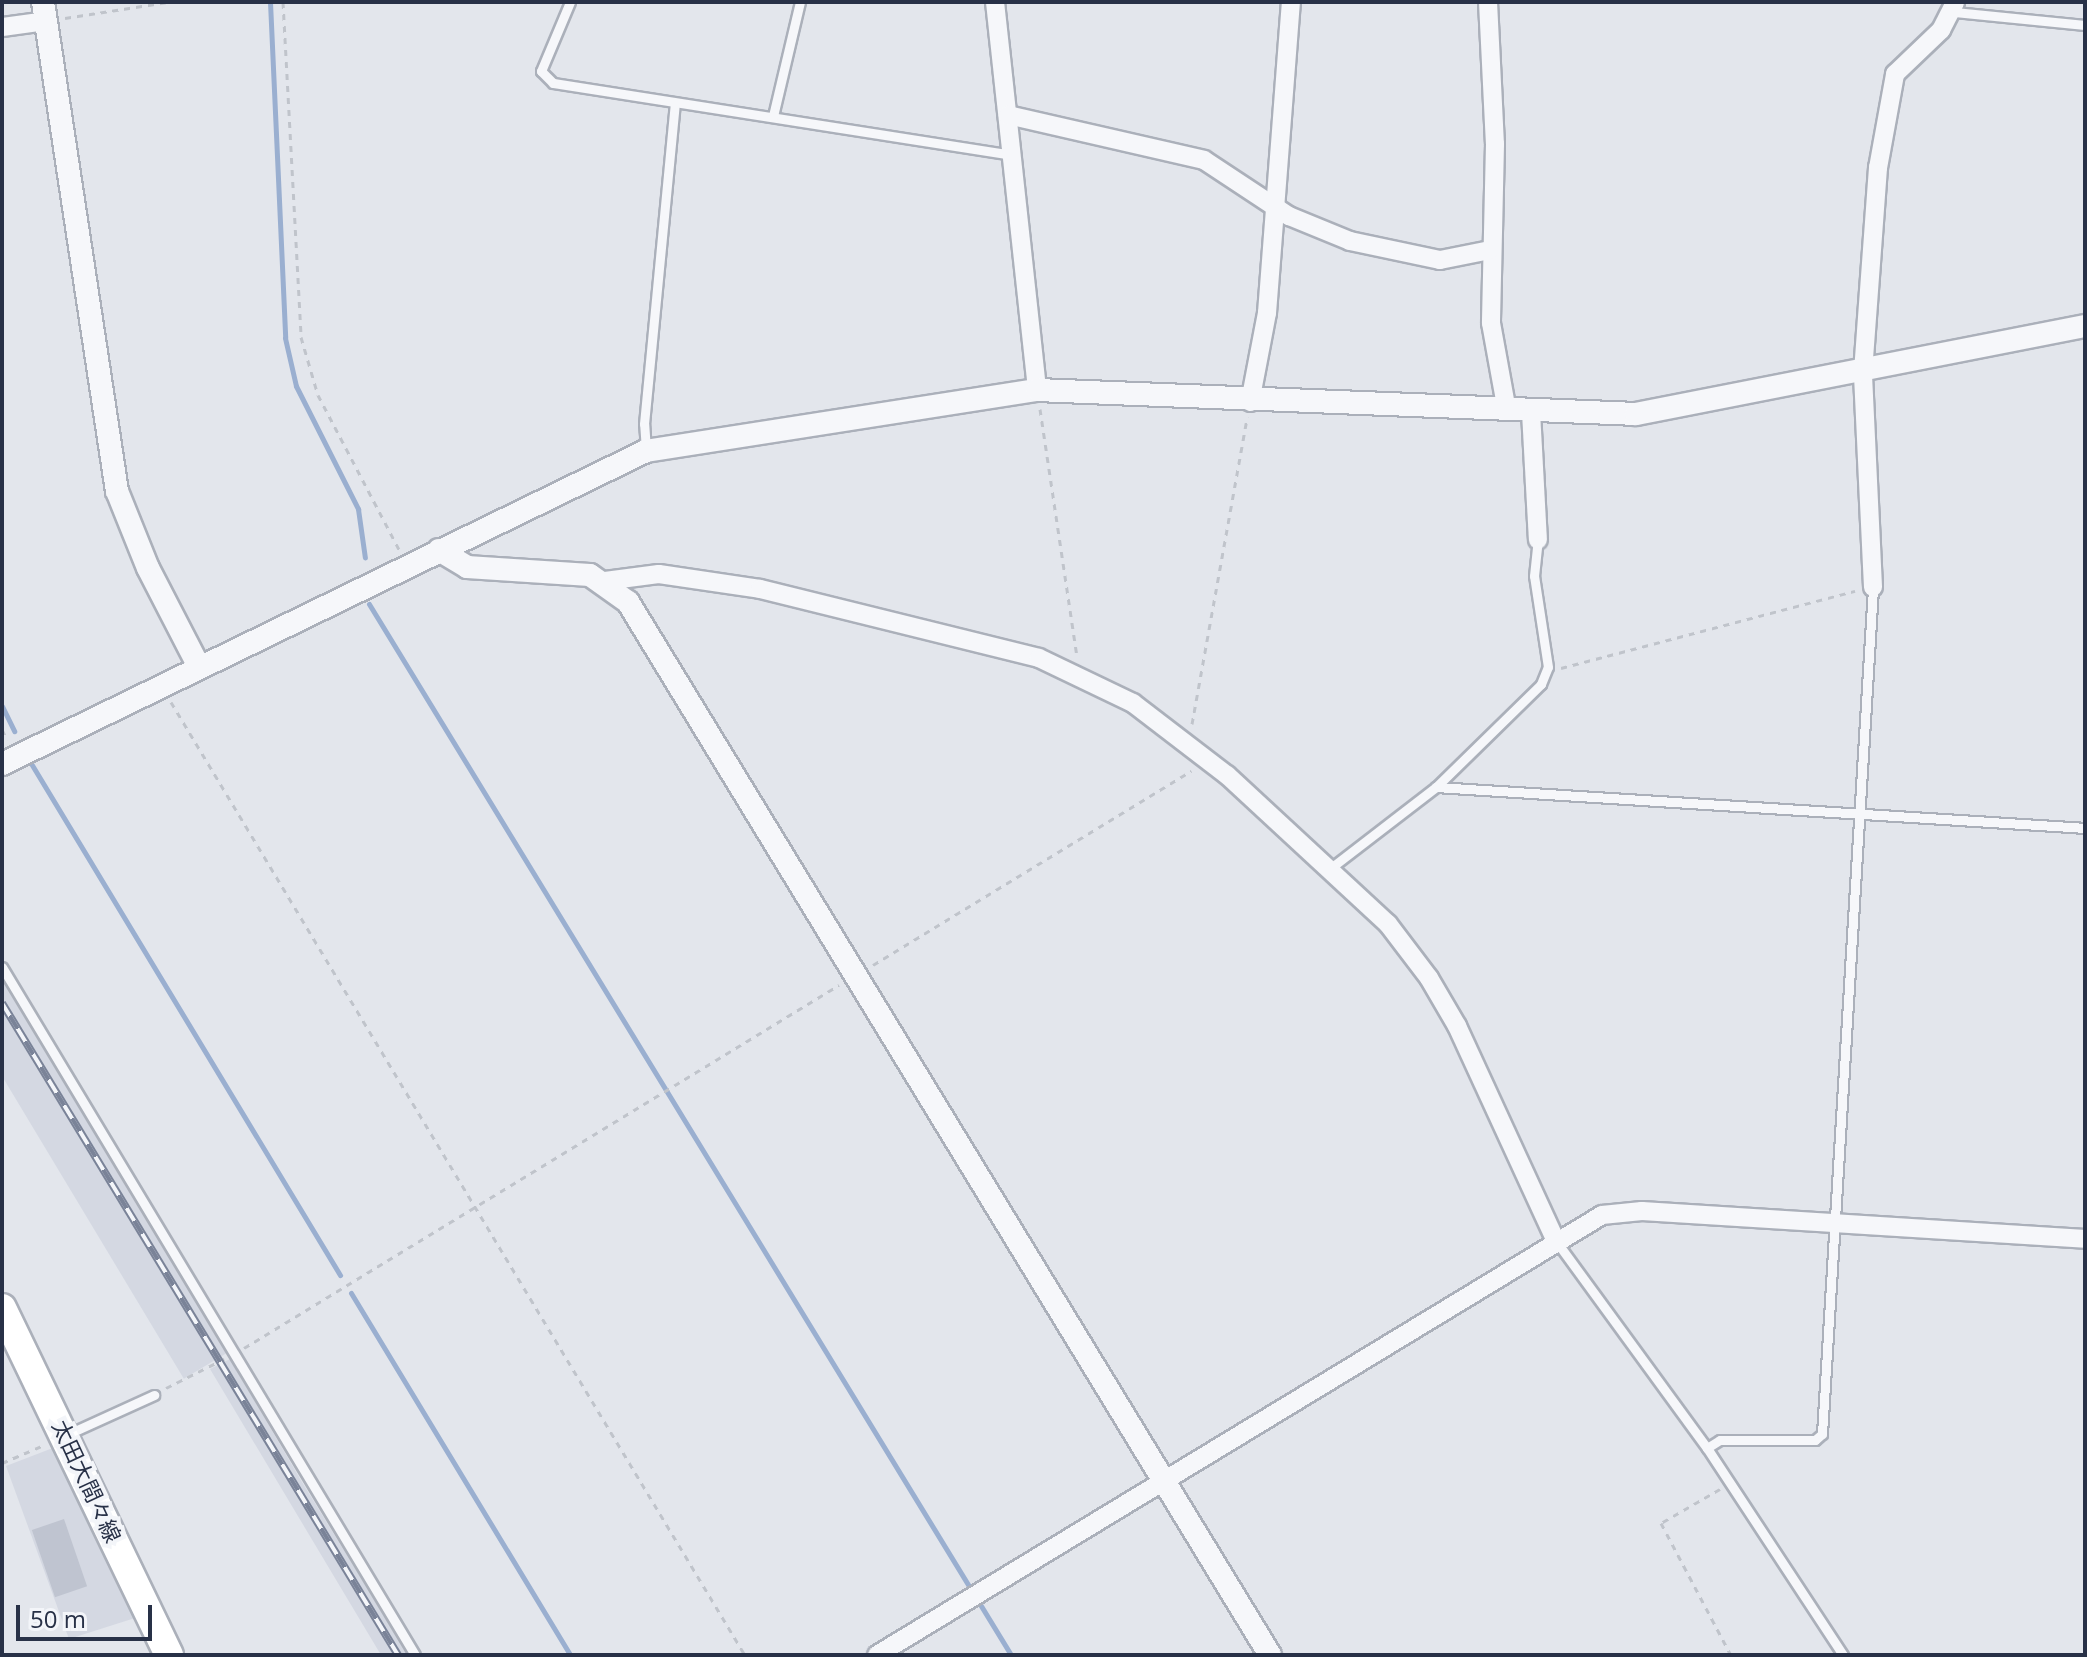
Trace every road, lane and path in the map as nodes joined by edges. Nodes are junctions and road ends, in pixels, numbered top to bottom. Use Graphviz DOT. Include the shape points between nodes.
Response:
graph roads {
  1 [pos="168,2"];
  2 [pos="283,2"];
  3 [pos="570,2"];
  4 [pos="800,2"];
  5 [pos="995,2"];
  6 [pos="1291,2"];
  7 [pos="1488,2"];
  8 [pos="1955,7"];
  9 [pos="44,12"];
  10 [pos="2085,25"];
  11 [pos="2,27"];
  12 [pos="675,103"];
  13 [pos="1008,115"];
  14 [pos="773,116"];
  15 [pos="1011,155"];
  16 [pos="1274,206"];
  17 [pos="1490,250"];
  18 [pos="2085,326"];
  19 [pos="1863,372"];
  20 [pos="1037,390"];
  21 [pos="1250,402"];
  22 [pos="1507,411"];
  23 [pos="1531,412"];
  24 [pos="646,451"];
  25 [pos="1538,540"];
  26 [pos="439,550"];
  27 [pos="407,566"];
  28 [pos="605,581"];
  29 [pos="1873,587"];
  30 [pos="199,667"];
  31 [pos="1075,672"];
  32 [pos="1546,672"];
  33 [pos="161,685"];
  34 [pos="1186,742"];
  35 [pos="1206,758"];
  36 [pos="2,764"];
  37 [pos="1436,787"];
  38 [pos="1861,811"];
  39 [pos="2085,828"];
  40 [pos="1332,867"];
  41 [pos="2,967"];
  42 [pos="853,977"];
  43 [pos="476,1206"];
  44 [pos="1837,1223"];
  45 [pos="2085,1239"];
  46 [pos="1556,1241"];
  47 [pos="4,1314"];
  48 [pos="235,1353"];
  49 [pos="154,1395"];
  50 [pos="66,1435"];
  51 [pos="1707,1448"];
  52 [pos="2,1463"];
  53 [pos="1166,1479"];
  54 [pos="1727,1485"];
  55 [pos="169,1655"];
  56 [pos="415,1655"];
  57 [pos="745,1655"];
  58 [pos="877,1655"];
  59 [pos="1270,1655"];
  60 [pos="1731,1655"];
  61 [pos="1843,1655"];
  1 -- 9 [label="path"];
  2 -- 27 [label="path" via="297,313 306,359 318,395"];
  3 -- 12 [label="lane" via="541,71 553,83"];
  4 -- 14 [label="lane"];
  5 -- 13 [label="street"];
  6 -- 16 [label="street"];
  7 -- 17 [label="street" via="1495,144"];
  8 -- 10 [label="lane"];
  8 -- 19 [label="street" via="1890,85 1870,230"];
  9 -- 11 [label="street"];
  9 -- 30 [label="street" via="117,491 148,568"];
  12 -- 14 [label="lane"];
  12 -- 24 [label="lane" via="644,424"];
  13 -- 15 [label="street"];
  13 -- 16 [label="street" via="1204,160"];
  14 -- 15 [label="lane"];
  15 -- 20 [label="street"];
  16 -- 17 [label="street" via="1340,238 1440,260"];
  16 -- 21 [label="street" via="1267,313"];
  17 -- 22 [label="street" via="1491,323"];
  18 -- 19 [label="street"];
  19 -- 23 [label="street" via="1636,414"];
  19 -- 29 [label="street"];
  20 -- 21 [label="street"];
  20 -- 24 [label="street"];
  20 -- 31 [label="path" via="1079,643"];
  21 -- 22 [label="street"];
  21 -- 34 [label="path" via="1197,710"];
  22 -- 23 [label="street"];
  23 -- 25 [label="street"];
  24 -- 26 [label="street"];
  25 -- 32 [label="lane" via="1534,576"];
  26 -- 27 [label="street"];
  26 -- 28 [label="street" via="467,567 590,575"];
  27 -- 30 [label="street"];
  28 -- 31 [label="street" via="659,574 760,589"];
  28 -- 42 [label="street" via="628,602 789,860"];
  29 -- 32 [label="path"];
  29 -- 38 [label="lane"];
  30 -- 33 [label="street"];
  31 -- 34 [label="street" via="1133,703"];
  32 -- 37 [label="lane" via="1524,704"];
  33 -- 36 [label="street"];
  33 -- 43 [label="path"];
  34 -- 35 [label="street"];
  35 -- 40 [label="street"];
  35 -- 42 [label="path"];
  37 -- 38 [label="lane"];
  37 -- 40 [label="lane"];
  38 -- 39 [label="lane"];
  38 -- 44 [label="lane"];
  40 -- 46 [label="street" via="1388,924 1429,978"];
  41 -- 48 [label="lane"];
  42 -- 43 [label="path"];
  42 -- 53 [label="street"];
  43 -- 48 [label="path"];
  43 -- 57 [label="path"];
  44 -- 45 [label="street"];
  44 -- 46 [label="street" via="1631,1211 1602,1215"];
  44 -- 51 [label="lane" via="1822,1434 1815,1440 1720,1440"];
  46 -- 51 [label="lane"];
  46 -- 53 [label="street"];
  47 -- 50 [label="main road, 太田大間々線"];
  48 -- 49 [label="path"];
  48 -- 56 [label="lane"];
  49 -- 50 [label="lane"];
  50 -- 52 [label="path"];
  50 -- 55 [label="main road, 太田大間々線"];
  51 -- 54 [label="lane"];
  53 -- 58 [label="street"];
  53 -- 59 [label="street"];
  54 -- 60 [label="path" via="1661,1523"];
  54 -- 61 [label="lane"];
}
